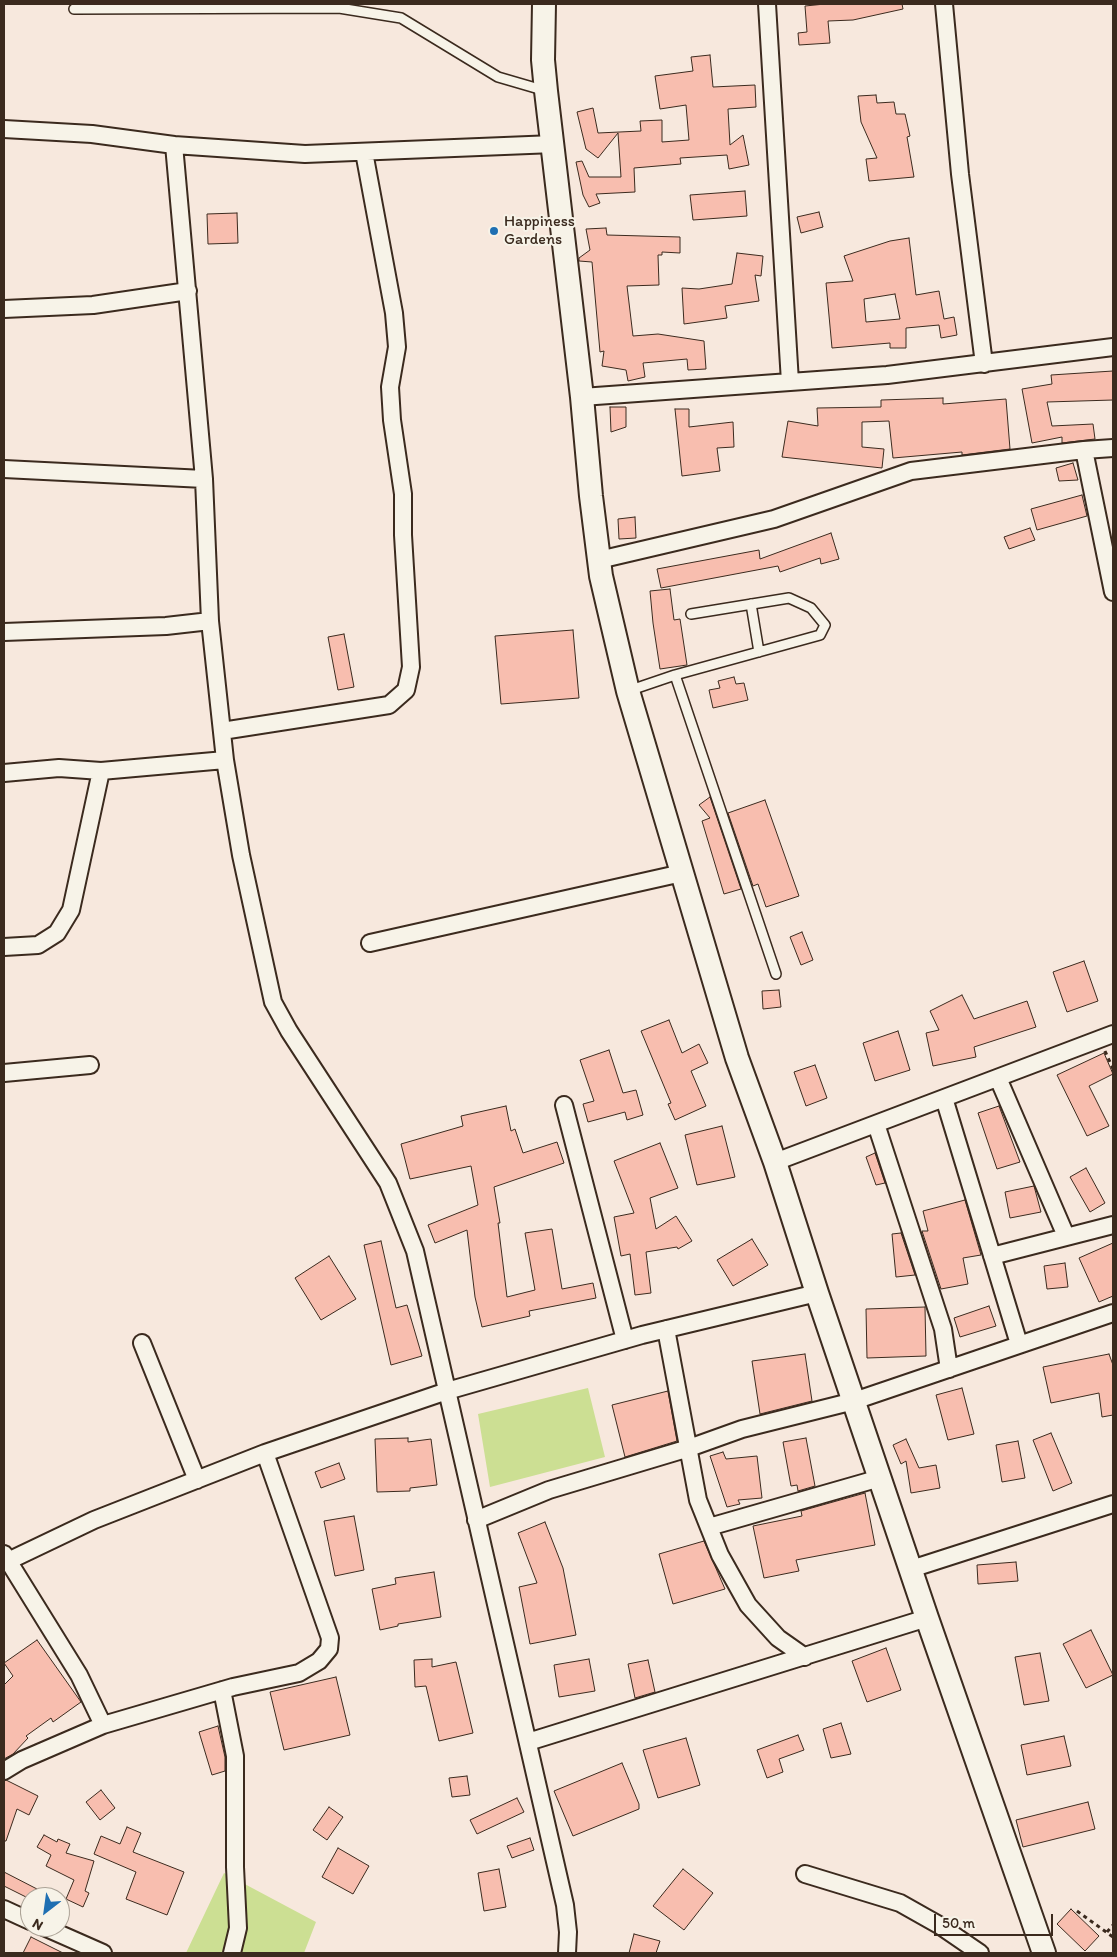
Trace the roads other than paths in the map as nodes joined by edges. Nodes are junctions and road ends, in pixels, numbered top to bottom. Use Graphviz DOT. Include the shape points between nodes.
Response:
graph roads {
  1 [pos="544,4"];
  2 [pos="767,4"];
  3 [pos="944,4"];
  4 [pos="74,9"];
  5 [pos="546,91"];
  6 [pos="4,129"];
  7 [pos="554,144"];
  8 [pos="174,145"];
  9 [pos="364,152"];
  10 [pos="188,291"];
  11 [pos="4,309"];
  12 [pos="1113,347"];
  13 [pos="984,364"];
  14 [pos="790,382"];
  15 [pos="582,397"];
  16 [pos="1113,448"];
  17 [pos="1084,450"];
  18 [pos="4,469"];
  19 [pos="204,479"];
  20 [pos="599,560"];
  21 [pos="1113,592"];
  22 [pos="751,604"];
  23 [pos="691,614"];
  24 [pos="210,621"];
  25 [pos="4,632"];
  26 [pos="758,652"];
  27 [pos="675,675"];
  28 [pos="628,691"];
  29 [pos="222,732"];
  30 [pos="225,760"];
  31 [pos="101,772"];
  32 [pos="4,773"];
  33 [pos="682,873"];
  34 [pos="370,943"];
  35 [pos="4,946"];
  36 [pos="776,974"];
  37 [pos="1113,1034"];
  38 [pos="90,1065"];
  39 [pos="4,1072"];
  40 [pos="998,1078"];
  41 [pos="944,1098"];
  42 [pos="564,1105"];
  43 [pos="876,1124"];
  44 [pos="775,1162"];
  45 [pos="1113,1225"];
  46 [pos="1066,1236"];
  47 [pos="992,1256"];
  48 [pos="817,1293"];
  49 [pos="1113,1313"];
  50 [pos="666,1329"];
  51 [pos="624,1340"];
  52 [pos="142,1343"];
  53 [pos="1019,1344"];
  54 [pos="948,1369"];
  55 [pos="448,1392"];
  56 [pos="854,1401"];
  57 [pos="689,1448"];
  58 [pos="265,1453"];
  59 [pos="880,1478"];
  60 [pos="197,1480"];
  61 [pos="1113,1504"];
  62 [pos="476,1520"];
  63 [pos="709,1527"];
  64 [pos="5,1559"];
  65 [pos="911,1569"];
  66 [pos="927,1618"];
  67 [pos="805,1657"];
  68 [pos="222,1690"];
  69 [pos="103,1725"];
  70 [pos="528,1742"];
  71 [pos="4,1772"];
  72 [pos="805,1874"];
  73 [pos="4,1909"];
  74 [pos="20,1916"];
  75 [pos="67,1937"];
  76 [pos="103,1953"];
  77 [pos="232,1953"];
  78 [pos="567,1953"];
  79 [pos="980,1953"];
  80 [pos="1044,1953"];
  1 -- 5 [label="street"];
  2 -- 14 [label="street"];
  3 -- 13 [label="street" via="960,174"];
  4 -- 5 [label="lane" via="339,8 401,18 498,77"];
  5 -- 7 [label="street"];
  6 -- 8 [label="street" via="92,134"];
  7 -- 9 [label="street"];
  7 -- 15 [label="street"];
  8 -- 9 [label="street" via="304,154"];
  8 -- 10 [label="street"];
  9 -- 29 [label="street" via="394,313 397,347 390,387 404,494 403,535 411,667 406,690 389,705"];
  10 -- 11 [label="street" via="93,306"];
  10 -- 19 [label="street"];
  12 -- 13 [label="street"];
  13 -- 14 [label="street"];
  14 -- 15 [label="street"];
  15 -- 20 [label="street"];
  16 -- 17 [label="street"];
  17 -- 20 [label="street" via="911,471 774,519"];
  17 -- 21 [label="street"];
  18 -- 19 [label="street"];
  19 -- 24 [label="street"];
  20 -- 28 [label="street"];
  22 -- 23 [label="lane"];
  22 -- 26 [label="lane"];
  22 -- 26 [label="lane" via="789,598 811,608 826,625 820,635"];
  24 -- 25 [label="street" via="166,626"];
  24 -- 29 [label="street"];
  26 -- 27 [label="lane"];
  27 -- 28 [label="lane"];
  27 -- 36 [label="lane"];
  28 -- 33 [label="street"];
  29 -- 30 [label="street"];
  30 -- 31 [label="street"];
  30 -- 55 [label="street" via="241,855 274,1002 289,1031 388,1183 415,1251"];
  31 -- 32 [label="street" via="59,768"];
  31 -- 35 [label="street" via="71,910 57,933 38,944"];
  33 -- 34 [label="street"];
  33 -- 44 [label="street" via="737,1058"];
  37 -- 40 [label="street"];
  38 -- 39 [label="street"];
  40 -- 41 [label="street"];
  40 -- 46 [label="street"];
  41 -- 43 [label="street"];
  41 -- 47 [label="street"];
  42 -- 51 [label="street"];
  43 -- 44 [label="street"];
  43 -- 54 [label="street" via="943,1329"];
  44 -- 48 [label="street"];
  45 -- 46 [label="street"];
  46 -- 47 [label="street"];
  47 -- 53 [label="street"];
  48 -- 50 [label="street"];
  48 -- 56 [label="street"];
  49 -- 53 [label="street"];
  50 -- 51 [label="street"];
  50 -- 57 [label="street"];
  51 -- 55 [label="street"];
  52 -- 60 [label="street"];
  53 -- 54 [label="street"];
  54 -- 56 [label="street"];
  55 -- 58 [label="street"];
  55 -- 62 [label="street"];
  56 -- 57 [label="street" via="742,1429"];
  56 -- 59 [label="street"];
  57 -- 62 [label="street" via="549,1490"];
  57 -- 63 [label="street" via="698,1500"];
  58 -- 60 [label="street"];
  58 -- 68 [label="street" via="330,1638 329,1649 319,1661 299,1673"];
  59 -- 63 [label="street"];
  59 -- 65 [label="street"];
  60 -- 64 [label="street"];
  61 -- 65 [label="street"];
  62 -- 70 [label="street"];
  63 -- 67 [label="street" via="720,1555 748,1605 778,1638"];
  64 -- 69 [label="street" via="79,1676"];
  65 -- 66 [label="street"];
  66 -- 67 [label="street"];
  66 -- 80 [label="street"];
  67 -- 70 [label="street"];
  68 -- 69 [label="street"];
  68 -- 77 [label="street" via="235,1756 238,1928"];
  69 -- 71 [label="street" via="22,1760"];
  70 -- 78 [label="street" via="565,1905"];
  72 -- 79 [label="street" via="900,1904"];
  73 -- 74 [label="street"];
  75 -- 76 [label="street"];
}
